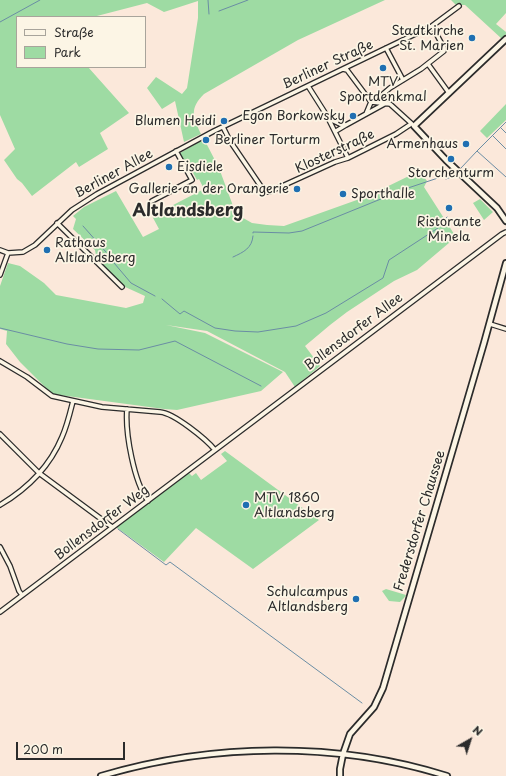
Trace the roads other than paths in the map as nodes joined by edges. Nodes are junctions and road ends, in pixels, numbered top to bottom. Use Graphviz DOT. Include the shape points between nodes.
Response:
graph roads {
  1 [pos="459,6"];
  2 [pos="432,26"];
  3 [pos="505,40"];
  4 [pos="386,48"];
  5 [pos="428,64"];
  6 [pos="343,69"];
  7 [pos="403,80"];
  8 [pos="308,86"];
  9 [pos="449,93"];
  10 [pos="371,102"];
  11 [pos="380,102"];
  12 [pos="386,103"];
  13 [pos="366,114"];
  14 [pos="329,119"];
  15 [pos="346,125"];
  16 [pos="412,125"];
  17 [pos="223,127"];
  18 [pos="336,131"];
  19 [pos="203,137"];
  20 [pos="176,151"];
  21 [pos="348,158"];
  22 [pos="152,201"];
  23 [pos="506,221"];
  24 [pos="57,223"];
  25 [pos="506,232"];
  26 [pos="0,250"];
  27 [pos="8,253"];
  28 [pos="506,263"];
  29 [pos="0,275"];
  30 [pos="122,287"];
  31 [pos="490,324"];
  32 [pos="506,329"];
  33 [pos="0,361"];
  34 [pos="73,401"];
  35 [pos="127,409"];
  36 [pos="0,434"];
  37 [pos="215,450"];
  38 [pos="39,473"];
  39 [pos="148,501"];
  40 [pos="0,505"];
  41 [pos="112,528"];
  42 [pos="0,547"];
  43 [pos="22,595"];
  44 [pos="0,612"];
  45 [pos="342,754"];
  46 [pos="101,776"];
  47 [pos="340,776"];
  48 [pos="447,776"];
  1 -- 2 [label="street, Berliner Straße"];
  2 -- 4 [label="street, Berliner Straße"];
  2 -- 5 [label="street" via="444,51"];
  3 -- 9 [label="main road"];
  4 -- 6 [label="street, Berliner Straße"];
  4 -- 7 [label="street"];
  5 -- 7 [label="street"];
  5 -- 9 [label="street"];
  6 -- 8 [label="street, Berliner Straße"];
  6 -- 10 [label="street" via="347,70"];
  7 -- 11 [label="street" via="383,94"];
  8 -- 14 [label="street"];
  8 -- 17 [label="street, Berliner Straße"];
  9 -- 16 [label="main road"];
  10 -- 11 [label="street"];
  10 -- 13 [label="street"];
  11 -- 12 [label="street"];
  12 -- 13 [label="street"];
  12 -- 16 [label="street" via="395,107"];
  13 -- 15 [label="street"];
  14 -- 15 [label="street"];
  14 -- 18 [label="street"];
  15 -- 18 [label="street"];
  16 -- 21 [label="street, Klosterstraße"];
  16 -- 23 [label="main road" via="497,208"];
  17 -- 19 [label="street, Berliner Straße"];
  17 -- 21 [label="street, Klosterstraße" via="266,192"];
  18 -- 21 [label="street"];
  19 -- 20 [label="street, Berliner Allee"];
  20 -- 22 [label="street" via="192,180"];
  20 -- 24 [label="street, Berliner Allee" via="90,198"];
  24 -- 27 [label="street, Berliner Allee" via="30,249 20,253"];
  24 -- 30 [label="street"];
  25 -- 37 [label="street, Bollensdorfer Allee"];
  26 -- 27 [label="street, Berliner Allee"];
  27 -- 29 [label="street"];
  28 -- 31 [label="main road, Fredersdorfer Chaussee"];
  31 -- 32 [label="street"];
  31 -- 45 [label="main road, Fredersdorfer Chaussee" via="383,688 374,706 350,734"];
  33 -- 34 [label="street" via="50,395"];
  34 -- 35 [label="street"];
  34 -- 38 [label="street" via="62,437 53,455"];
  35 -- 37 [label="street" via="169,414"];
  35 -- 39 [label="street" via="132,456 142,494"];
  36 -- 38 [label="street"];
  37 -- 39 [label="street, Bollensdorfer Weg"];
  38 -- 40 [label="street" via="20,492"];
  38 -- 41 [label="street"];
  39 -- 41 [label="street, Bollensdorfer Weg"];
  41 -- 43 [label="street, Bollensdorfer Weg"];
  42 -- 43 [label="street"];
  43 -- 44 [label="street, Bollensdorfer Weg"];
  45 -- 46 [label="main road" via="256,750 198,755 150,763"];
  45 -- 47 [label="main road, Fredersdorfer Chaussee"];
  45 -- 48 [label="main road" via="396,762"];
}
